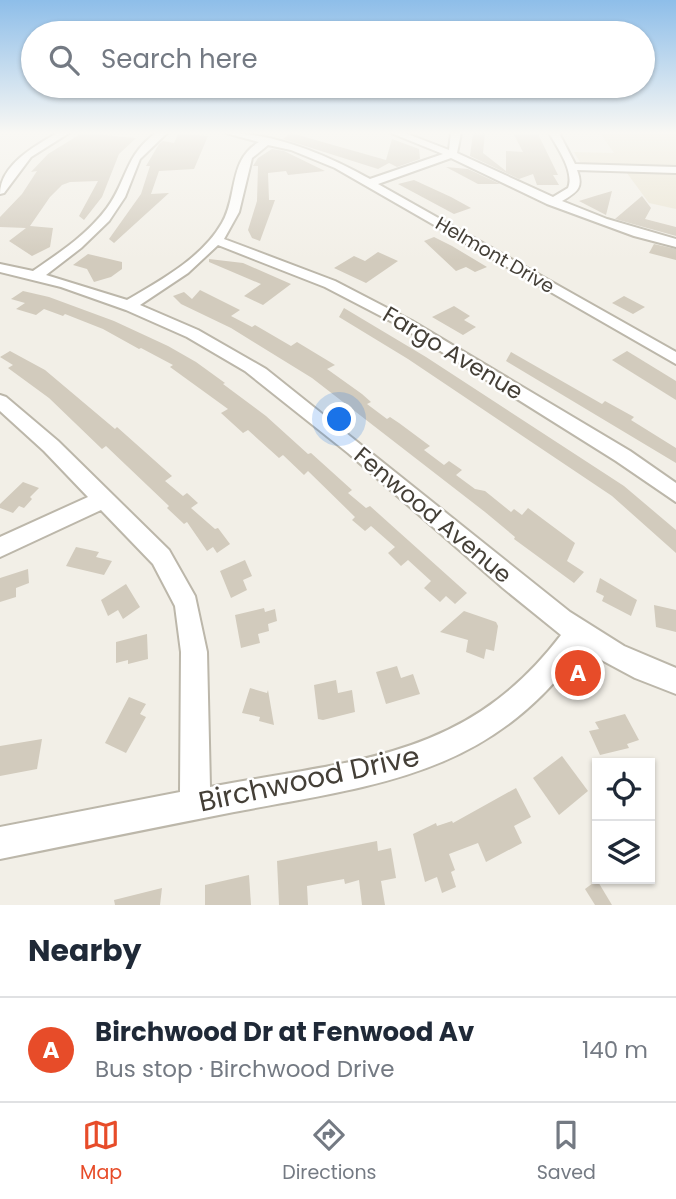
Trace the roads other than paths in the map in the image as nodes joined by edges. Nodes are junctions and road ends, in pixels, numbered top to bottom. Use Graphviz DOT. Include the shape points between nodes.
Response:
graph roads {
  1 [pos="12,175"];
  2 [pos="128,175"];
  3 [pos="240,175"];
  4 [pos="356,175"];
  5 [pos="392,175"];
  6 [pos="493,175"];
  7 [pos="574,175"];
  8 [pos="370,183"];
  9 [pos="0,191"];
  10 [pos="551,202"];
  11 [pos="216,240"];
  12 [pos="676,243"];
  13 [pos="0,268"];
  14 [pos="35,276"];
  15 [pos="128,306"];
  16 [pos="676,359"];
  17 [pos="0,401"];
  18 [pos="676,494"];
  19 [pos="102,500"];
  20 [pos="0,547"];
  21 [pos="578,635"];
  22 [pos="676,681"];
  23 [pos="195,804"];
  24 [pos="0,843"];
  1 -- 9 [label="street"];
  2 -- 14 [label="street" via="104,220"];
  3 -- 11 [label="street" via="234,214"];
  4 -- 8 [label="street, Helmont Drive"];
  5 -- 8 [label="street"];
  6 -- 10 [label="street"];
  7 -- 10 [label="street" via="576,186"];
  8 -- 16 [label="street, Helmont Drive"];
  10 -- 12 [label="street" via="621,229"];
  11 -- 15 [label="street" via="184,269"];
  11 -- 18 [label="street, Fargo Avenue" via="304,273 398,318 623,456"];
  13 -- 14 [label="street, Fenwood Avenue"];
  14 -- 15 [label="street, Fenwood Avenue"];
  15 -- 21 [label="street, Fenwood Avenue" via="207,342 285,392"];
  17 -- 19 [label="street"];
  19 -- 20 [label="street"];
  19 -- 23 [label="street" via="161,557 187,604 194,652"];
  21 -- 22 [label="street, Fenwood Avenue"];
  21 -- 23 [label="street, Birchwood Drive" via="546,678 511,708 459,741 390,765"];
  23 -- 24 [label="street, Birchwood Drive"];
}
